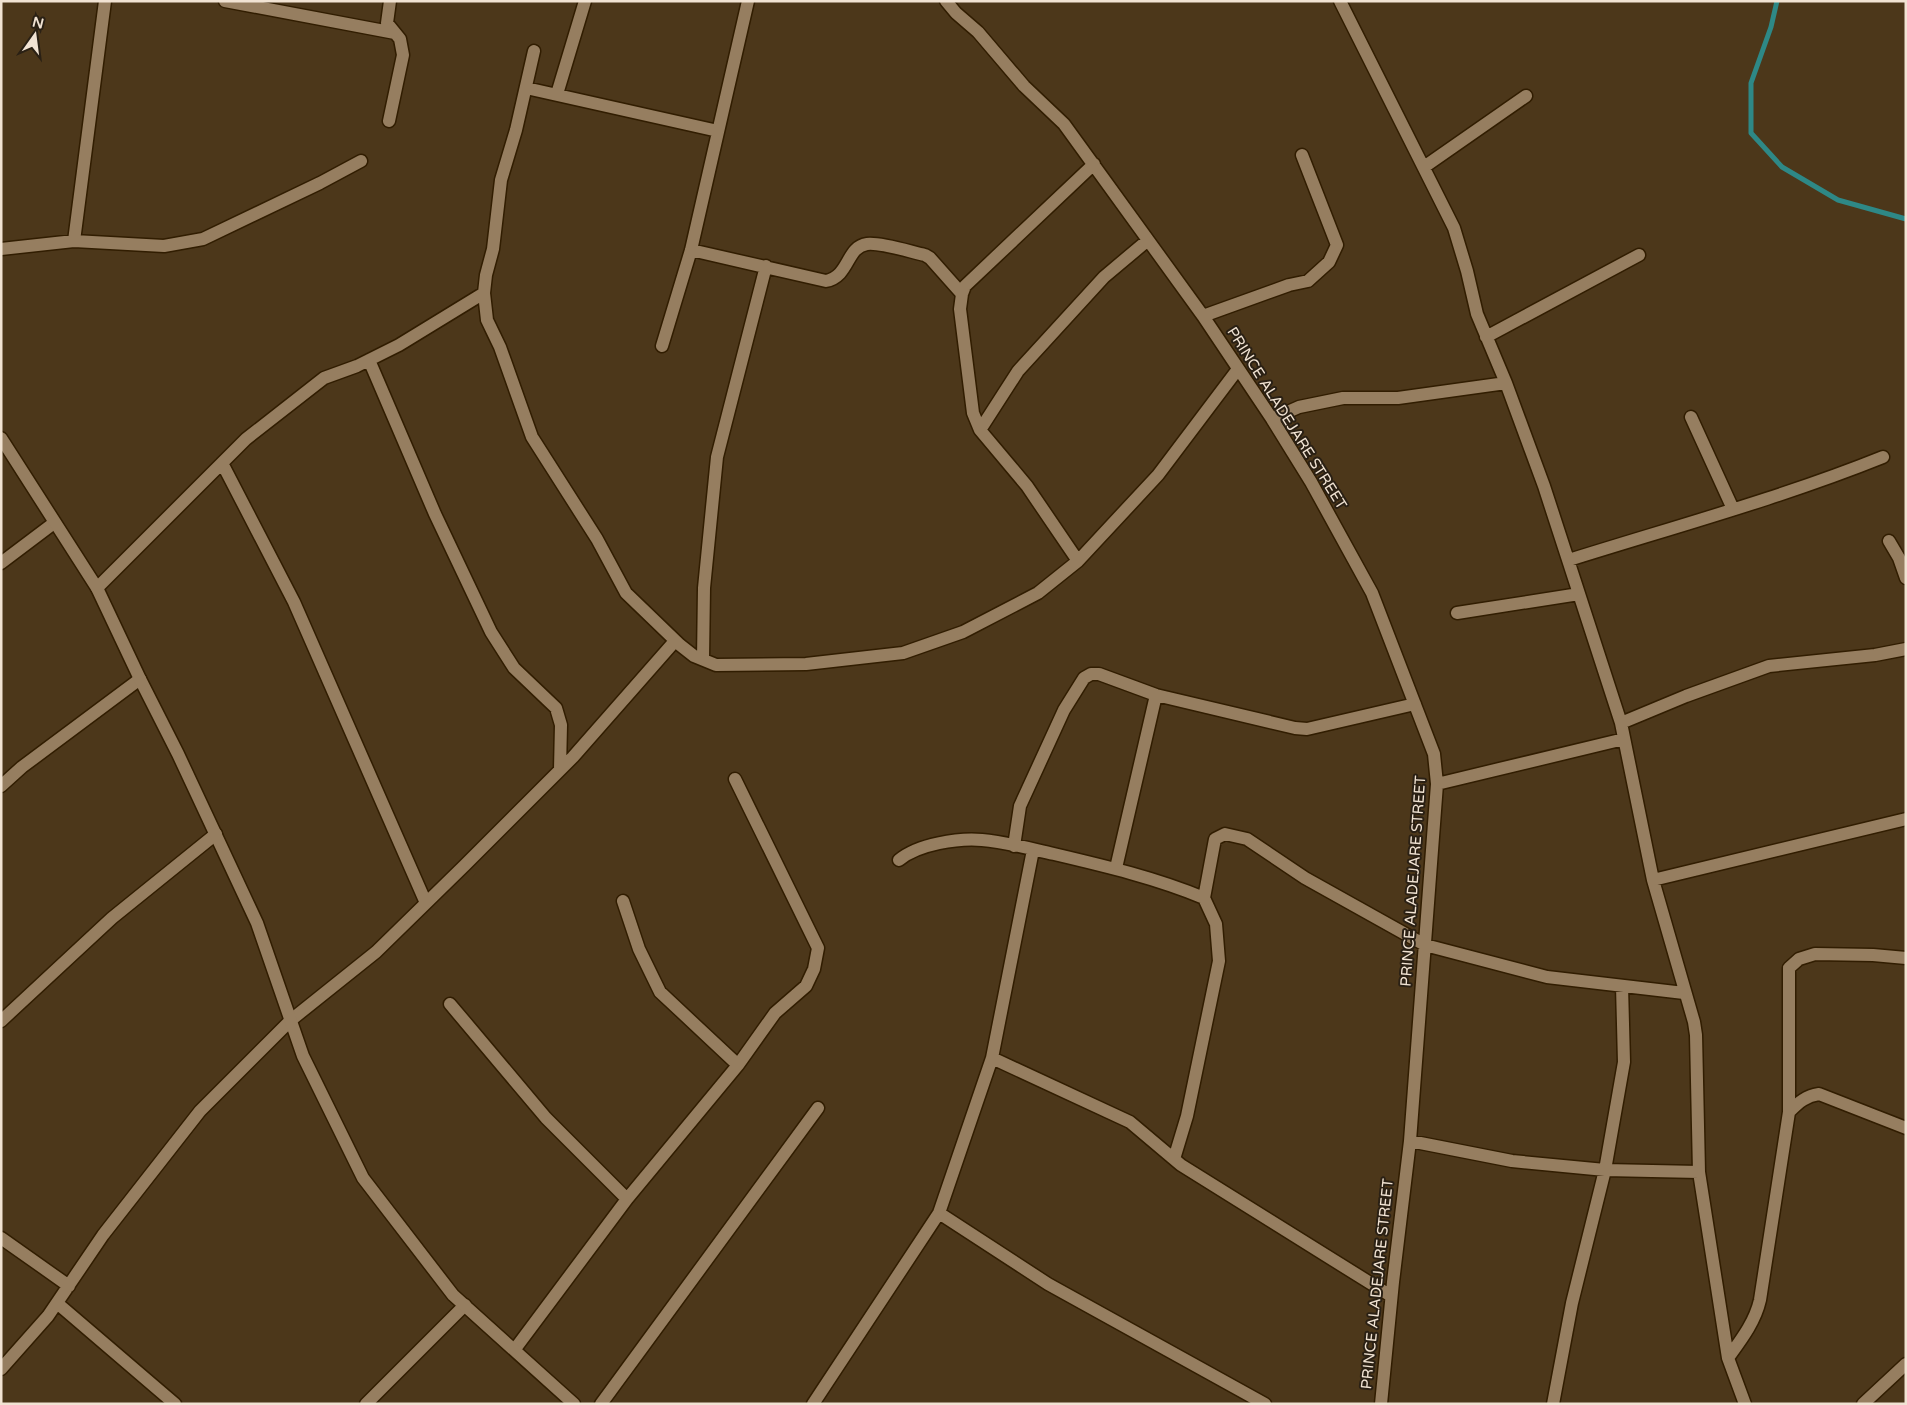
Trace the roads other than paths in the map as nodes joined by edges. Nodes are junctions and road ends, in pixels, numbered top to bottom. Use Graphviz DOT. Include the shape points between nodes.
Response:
graph roads {
  1 [pos="105,1"];
  2 [pos="225,1"];
  3 [pos="390,1"];
  4 [pos="585,1"];
  5 [pos="748,1"];
  6 [pos="946,1"];
  7 [pos="1340,1"];
  8 [pos="394,33"];
  9 [pos="534,52"];
  10 [pos="526,88"];
  11 [pos="557,94"];
  12 [pos="1526,96"];
  13 [pos="389,121"];
  14 [pos="718,131"];
  15 [pos="1302,155"];
  16 [pos="361,162"];
  17 [pos="1094,164"];
  18 [pos="1424,167"];
  19 [pos="1148,240"];
  20 [pos="74,242"];
  21 [pos="1,249"];
  22 [pos="691,250"];
  23 [pos="1638,254"];
  24 [pos="766,266"];
  25 [pos="484,294"];
  26 [pos="962,294"];
  27 [pos="1203,316"];
  28 [pos="1486,337"];
  29 [pos="662,346"];
  30 [pos="369,360"];
  31 [pos="1238,368"];
  32 [pos="1506,383"];
  33 [pos="1692,417"];
  34 [pos="1272,419"];
  35 [pos="980,430"];
  36 [pos="1,438"];
  37 [pos="1883,457"];
  38 [pos="222,463"];
  39 [pos="1733,509"];
  40 [pos="54,523"];
  41 [pos="1889,541"];
  42 [pos="1569,560"];
  43 [pos="1078,561"];
  44 [pos="1,563"];
  45 [pos="1906,578"];
  46 [pos="97,588"];
  47 [pos="1579,594"];
  48 [pos="1457,613"];
  49 [pos="675,641"];
  50 [pos="1906,649"];
  51 [pos="703,659"];
  52 [pos="140,679"];
  53 [pos="1156,695"];
  54 [pos="1415,704"];
  55 [pos="1621,723"];
  56 [pos="1624,738"];
  57 [pos="560,769"];
  58 [pos="735,778"];
  59 [pos="1437,784"];
  60 [pos="1,786"];
  61 [pos="1906,819"];
  62 [pos="216,834"];
  63 [pos="1014,846"];
  64 [pos="1033,850"];
  65 [pos="898,860"];
  66 [pos="1116,868"];
  67 [pos="1652,880"];
  68 [pos="1204,898"];
  69 [pos="623,901"];
  70 [pos="426,903"];
  71 [pos="1425,945"];
  72 [pos="1906,958"];
  73 [pos="1622,986"];
  74 [pos="1684,993"];
  75 [pos="450,1004"];
  76 [pos="1,1020"];
  77 [pos="291,1020"];
  78 [pos="992,1058"];
  79 [pos="738,1065"];
  80 [pos="818,1108"];
  81 [pos="1789,1112"];
  82 [pos="1906,1128"];
  83 [pos="1410,1140"];
  84 [pos="1174,1159"];
  85 [pos="1606,1170"];
  86 [pos="1699,1172"];
  87 [pos="627,1199"];
  88 [pos="940,1213"];
  89 [pos="1,1238"];
  90 [pos="69,1286"];
  91 [pos="1391,1296"];
  92 [pos="57,1303"];
  93 [pos="465,1306"];
  94 [pos="515,1349"];
  95 [pos="1728,1358"];
  96 [pos="1906,1364"];
  97 [pos="1,1369"];
  98 [pos="175,1404"];
  99 [pos="366,1404"];
  100 [pos="574,1404"];
  101 [pos="601,1404"];
  102 [pos="814,1404"];
  103 [pos="1265,1404"];
  104 [pos="1381,1404"];
  105 [pos="1553,1404"];
  106 [pos="1745,1404"];
  107 [pos="1863,1404"];
  1 -- 20 [label="street"];
  2 -- 8 [label="street"];
  3 -- 8 [label="street" via="387,23"];
  4 -- 11 [label="street"];
  5 -- 14 [label="street"];
  6 -- 17 [label="street, PRINCE ALADEJARE STREET" via="978,32 1024,86 1064,124"];
  7 -- 18 [label="street"];
  8 -- 13 [label="street" via="400,39 403,55"];
  9 -- 10 [label="street"];
  10 -- 11 [label="street"];
  10 -- 25 [label="street" via="501,180"];
  11 -- 14 [label="street"];
  12 -- 18 [label="street"];
  14 -- 22 [label="street"];
  15 -- 27 [label="street" via="1337,245 1329,262 1308,280"];
  16 -- 20 [label="street" via="203,239 164,246"];
  17 -- 19 [label="street, PRINCE ALADEJARE STREET"];
  17 -- 26 [label="street" via="988,263 965,286"];
  18 -- 28 [label="street" via="1454,228"];
  19 -- 27 [label="street, PRINCE ALADEJARE STREET"];
  19 -- 35 [label="street" via="1104,277 1018,371"];
  20 -- 21 [label="street"];
  22 -- 24 [label="street"];
  22 -- 29 [label="street"];
  23 -- 28 [label="street"];
  24 -- 26 [label="street" via="826,281 838,277 857,248 870,243 925,255"];
  24 -- 51 [label="street" via="717,458 704,588"];
  25 -- 30 [label="street"];
  25 -- 49 [label="street" via="488,320 532,437 597,539 626,593"];
  26 -- 35 [label="street" via="960,310 973,413"];
  27 -- 31 [label="street, PRINCE ALADEJARE STREET"];
  28 -- 32 [label="street"];
  30 -- 38 [label="street" via="324,378 246,439"];
  30 -- 57 [label="street" via="435,514 491,632 514,668 556,708 561,725"];
  31 -- 34 [label="street, PRINCE ALADEJARE STREET"];
  31 -- 43 [label="street" via="1158,475"];
  32 -- 34 [label="street" via="1398,398 1344,398 1299,408"];
  32 -- 42 [label="street"];
  33 -- 39 [label="street"];
  34 -- 54 [label="street, PRINCE ALADEJARE STREET" via="1311,482 1372,594"];
  35 -- 43 [label="street" via="1027,486"];
  36 -- 40 [label="street"];
  37 -- 39 [label="street"];
  38 -- 46 [label="street"];
  38 -- 70 [label="street" via="294,602"];
  39 -- 42 [label="street"];
  40 -- 44 [label="street"];
  40 -- 46 [label="street"];
  41 -- 45 [label="street"];
  42 -- 47 [label="street"];
  43 -- 51 [label="street" via="1038,593 963,632 903,653 806,664 716,665"];
  46 -- 52 [label="street"];
  47 -- 48 [label="street"];
  47 -- 55 [label="street"];
  49 -- 51 [label="street"];
  49 -- 57 [label="street"];
  50 -- 55 [label="street" via="1769,666"];
  52 -- 60 [label="street"];
  52 -- 62 [label="street"];
  53 -- 54 [label="street" via="1307,729"];
  53 -- 63 [label="street" via="1099,674 1084,678 1064,710 1020,806"];
  53 -- 66 [label="street"];
  54 -- 59 [label="street, PRINCE ALADEJARE STREET" via="1434,754"];
  55 -- 56 [label="street"];
  56 -- 59 [label="street"];
  56 -- 67 [label="street"];
  57 -- 70 [label="street"];
  58 -- 79 [label="street" via="818,948 814,969 806,986 775,1013"];
  59 -- 71 [label="street, PRINCE ALADEJARE STREET"];
  61 -- 67 [label="street"];
  62 -- 76 [label="street" via="112,918"];
  62 -- 77 [label="street" via="257,923"];
  63 -- 64 [label="street"];
  63 -- 65 [label="street" via="982,840 943,842"];
  64 -- 66 [label="street"];
  64 -- 78 [label="street"];
  66 -- 68 [label="street"];
  67 -- 74 [label="street"];
  68 -- 71 [label="street" via="1215,839 1220,835 1232,835 1247,839 1305,878"];
  68 -- 84 [label="street" via="1216,924 1219,961 1187,1116"];
  69 -- 79 [label="street" via="638,948 660,992"];
  70 -- 77 [label="street" via="376,952"];
  71 -- 73 [label="street" via="1547,977"];
  71 -- 83 [label="street, PRINCE ALADEJARE STREET"];
  72 -- 81 [label="street" via="1815,954 1799,959 1789,968"];
  73 -- 74 [label="street"];
  73 -- 85 [label="street" via="1624,1062"];
  74 -- 86 [label="street" via="1696,1034"];
  75 -- 87 [label="street" via="546,1118"];
  77 -- 90 [label="street" via="200,1111 103,1235"];
  77 -- 93 [label="street" via="303,1056 363,1178 452,1295"];
  78 -- 84 [label="street" via="1130,1122"];
  78 -- 88 [label="street"];
  79 -- 87 [label="street"];
  80 -- 101 [label="street"];
  81 -- 82 [label="street" via="1800,1100 1819,1094"];
  81 -- 95 [label="street" via="1758,1311"];
  83 -- 85 [label="street" via="1512,1161"];
  83 -- 91 [label="street, PRINCE ALADEJARE STREET"];
  84 -- 91 [label="street"];
  85 -- 86 [label="street"];
  85 -- 105 [label="street" via="1572,1303"];
  86 -- 95 [label="street"];
  87 -- 94 [label="street"];
  88 -- 102 [label="street"];
  88 -- 103 [label="street" via="1048,1284"];
  89 -- 90 [label="street"];
  90 -- 92 [label="street"];
  91 -- 104 [label="street, PRINCE ALADEJARE STREET"];
  92 -- 97 [label="street"];
  92 -- 98 [label="street"];
  93 -- 94 [label="street"];
  93 -- 99 [label="street"];
  94 -- 100 [label="street"];
  95 -- 106 [label="street"];
  96 -- 107 [label="street"];
}
